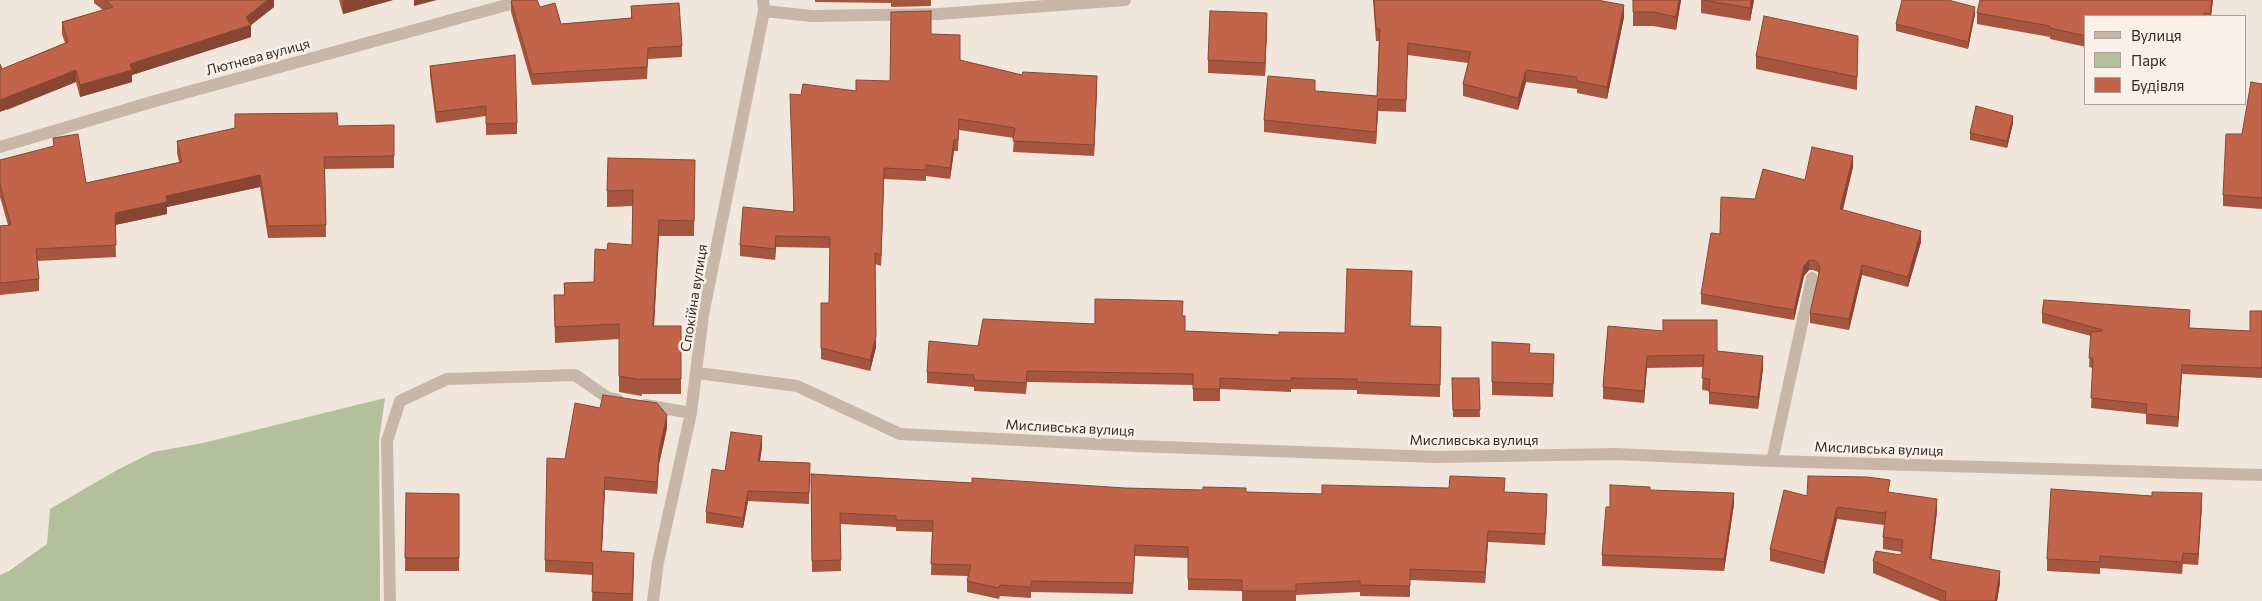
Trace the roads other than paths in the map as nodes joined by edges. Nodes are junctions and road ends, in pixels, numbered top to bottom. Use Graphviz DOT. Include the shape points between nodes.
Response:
graph roads {
  1 [pos="525,0"];
  2 [pos="1124,0"];
  3 [pos="763,5"];
  4 [pos="0,147"];
  5 [pos="1812,278"];
  6 [pos="698,373"];
  7 [pos="691,413"];
  8 [pos="1772,461"];
  9 [pos="2262,475"];
  10 [pos="390,601"];
  11 [pos="653,601"];
  1 -- 4 [label="street, Лютнева вулиця" via="155,100"];
  2 -- 3 [label="street" via="939,14 812,16"];
  3 -- 6 [label="street, Спокійна вулиця" via="703,314"];
  5 -- 8 [label="street"];
  6 -- 7 [label="street, Спокійна вулиця"];
  6 -- 8 [label="street, Мисливська вулиця" via="796,386 900,434 1428,456 1616,454"];
  7 -- 10 [label="street" via="608,398 575,375 447,379 400,401 387,441"];
  7 -- 11 [label="street, Спокійна вулиця" via="658,562"];
  8 -- 9 [label="street, Мисливська вулиця"];
}
